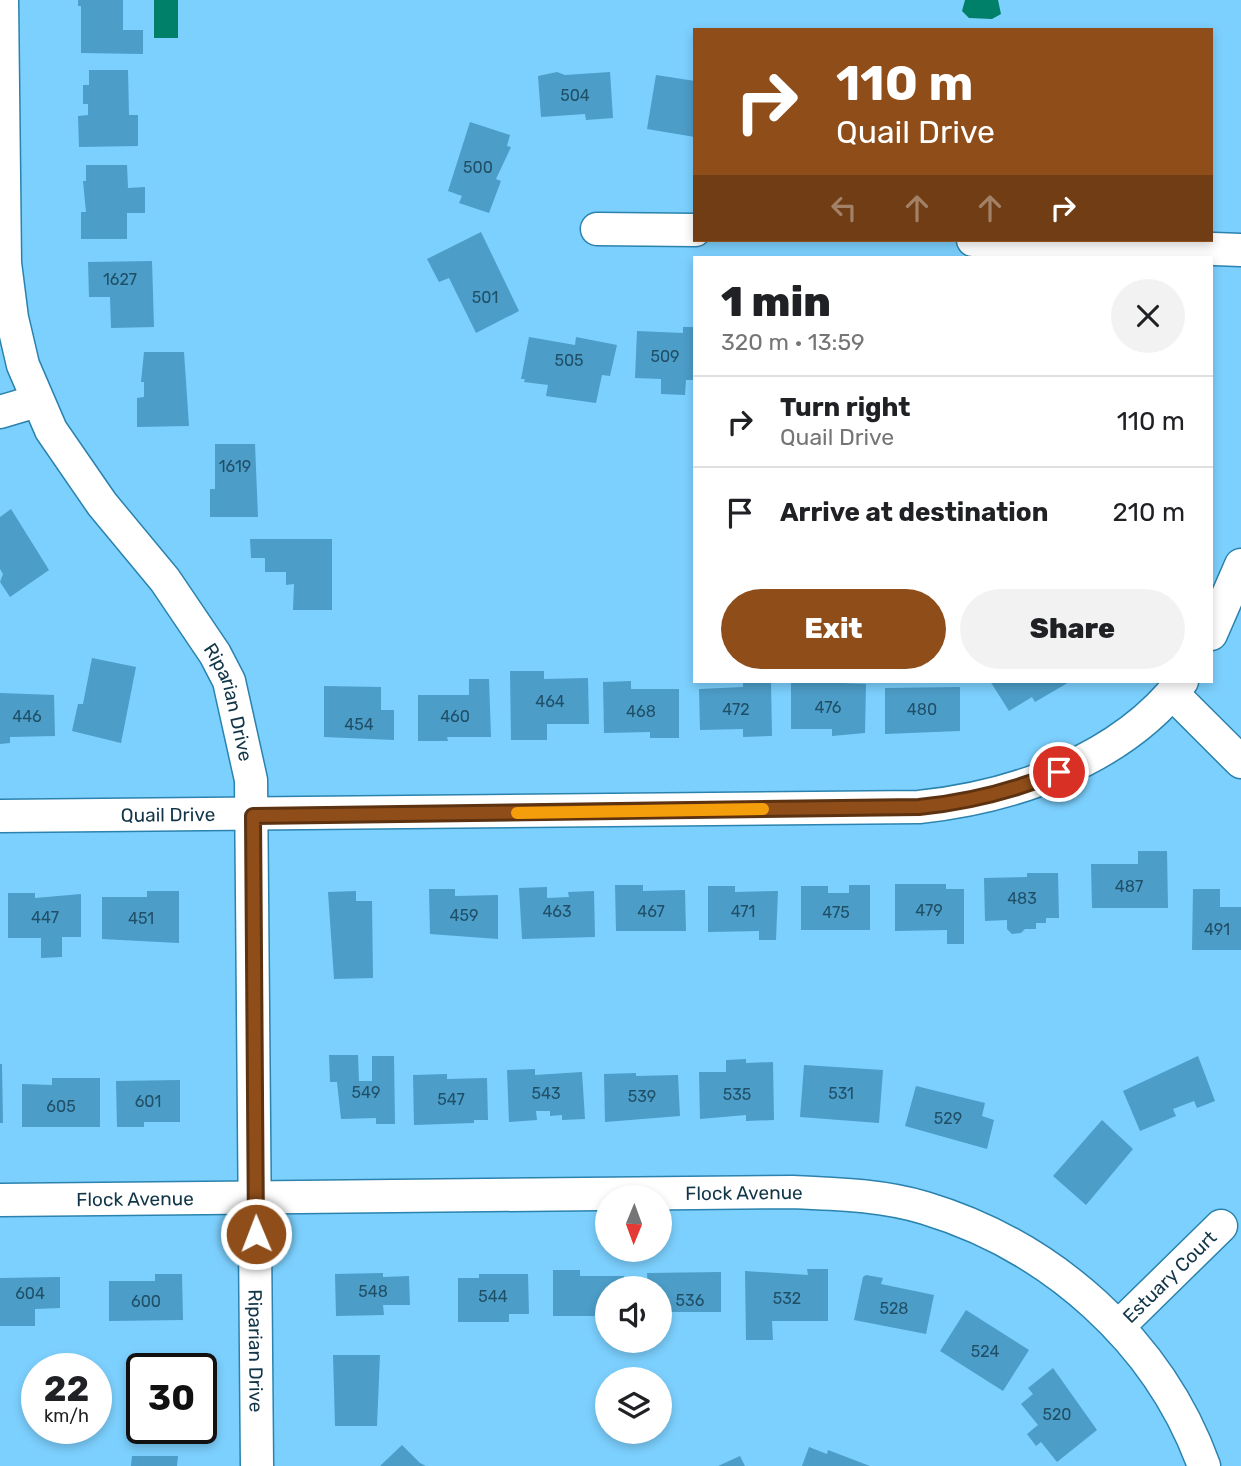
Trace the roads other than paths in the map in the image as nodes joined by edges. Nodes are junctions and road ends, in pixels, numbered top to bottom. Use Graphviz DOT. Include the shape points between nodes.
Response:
graph roads {
  1 [pos="2,0"];
  2 [pos="597,229"];
  3 [pos="693,230"];
  4 [pos="1027,242"];
  5 [pos="1241,250"];
  6 [pos="37,401"];
  7 [pos="0,412"];
  8 [pos="1241,565"];
  9 [pos="1213,629"];
  10 [pos="1177,687"];
  11 [pos="1241,762"];
  12 [pos="0,816"];
  13 [pos="253,816"];
  14 [pos="256,1199"];
  15 [pos="0,1200"];
  16 [pos="1221,1226"];
  17 [pos="1118,1327"];
  18 [pos="257,1466"];
  19 [pos="1204,1466"];
  1 -- 6 [label="street, Riparian Drive" via="5,263 12,318"];
  2 -- 3 [label="street"];
  4 -- 5 [label="street"];
  6 -- 7 [label="street"];
  6 -- 13 [label="street, Riparian Drive" via="83,478 164,580 215,654 229,681 241,728"];
  8 -- 9 [label="street"];
  10 -- 11 [label="street"];
  10 -- 13 [label="street, Quail Drive" via="1116,740 1059,772 968,802 919,807"];
  12 -- 13 [label="street, Quail Drive"];
  13 -- 14 [label="street, Riparian Drive"];
  14 -- 15 [label="street, Flock Avenue"];
  14 -- 17 [label="street, Flock Avenue" via="862,1195 923,1208 982,1228 1068,1280"];
  14 -- 18 [label="street, Riparian Drive"];
  16 -- 17 [label="street, Estuary Court"];
  17 -- 19 [label="street, Flock Avenue" via="1169,1395"];
}
